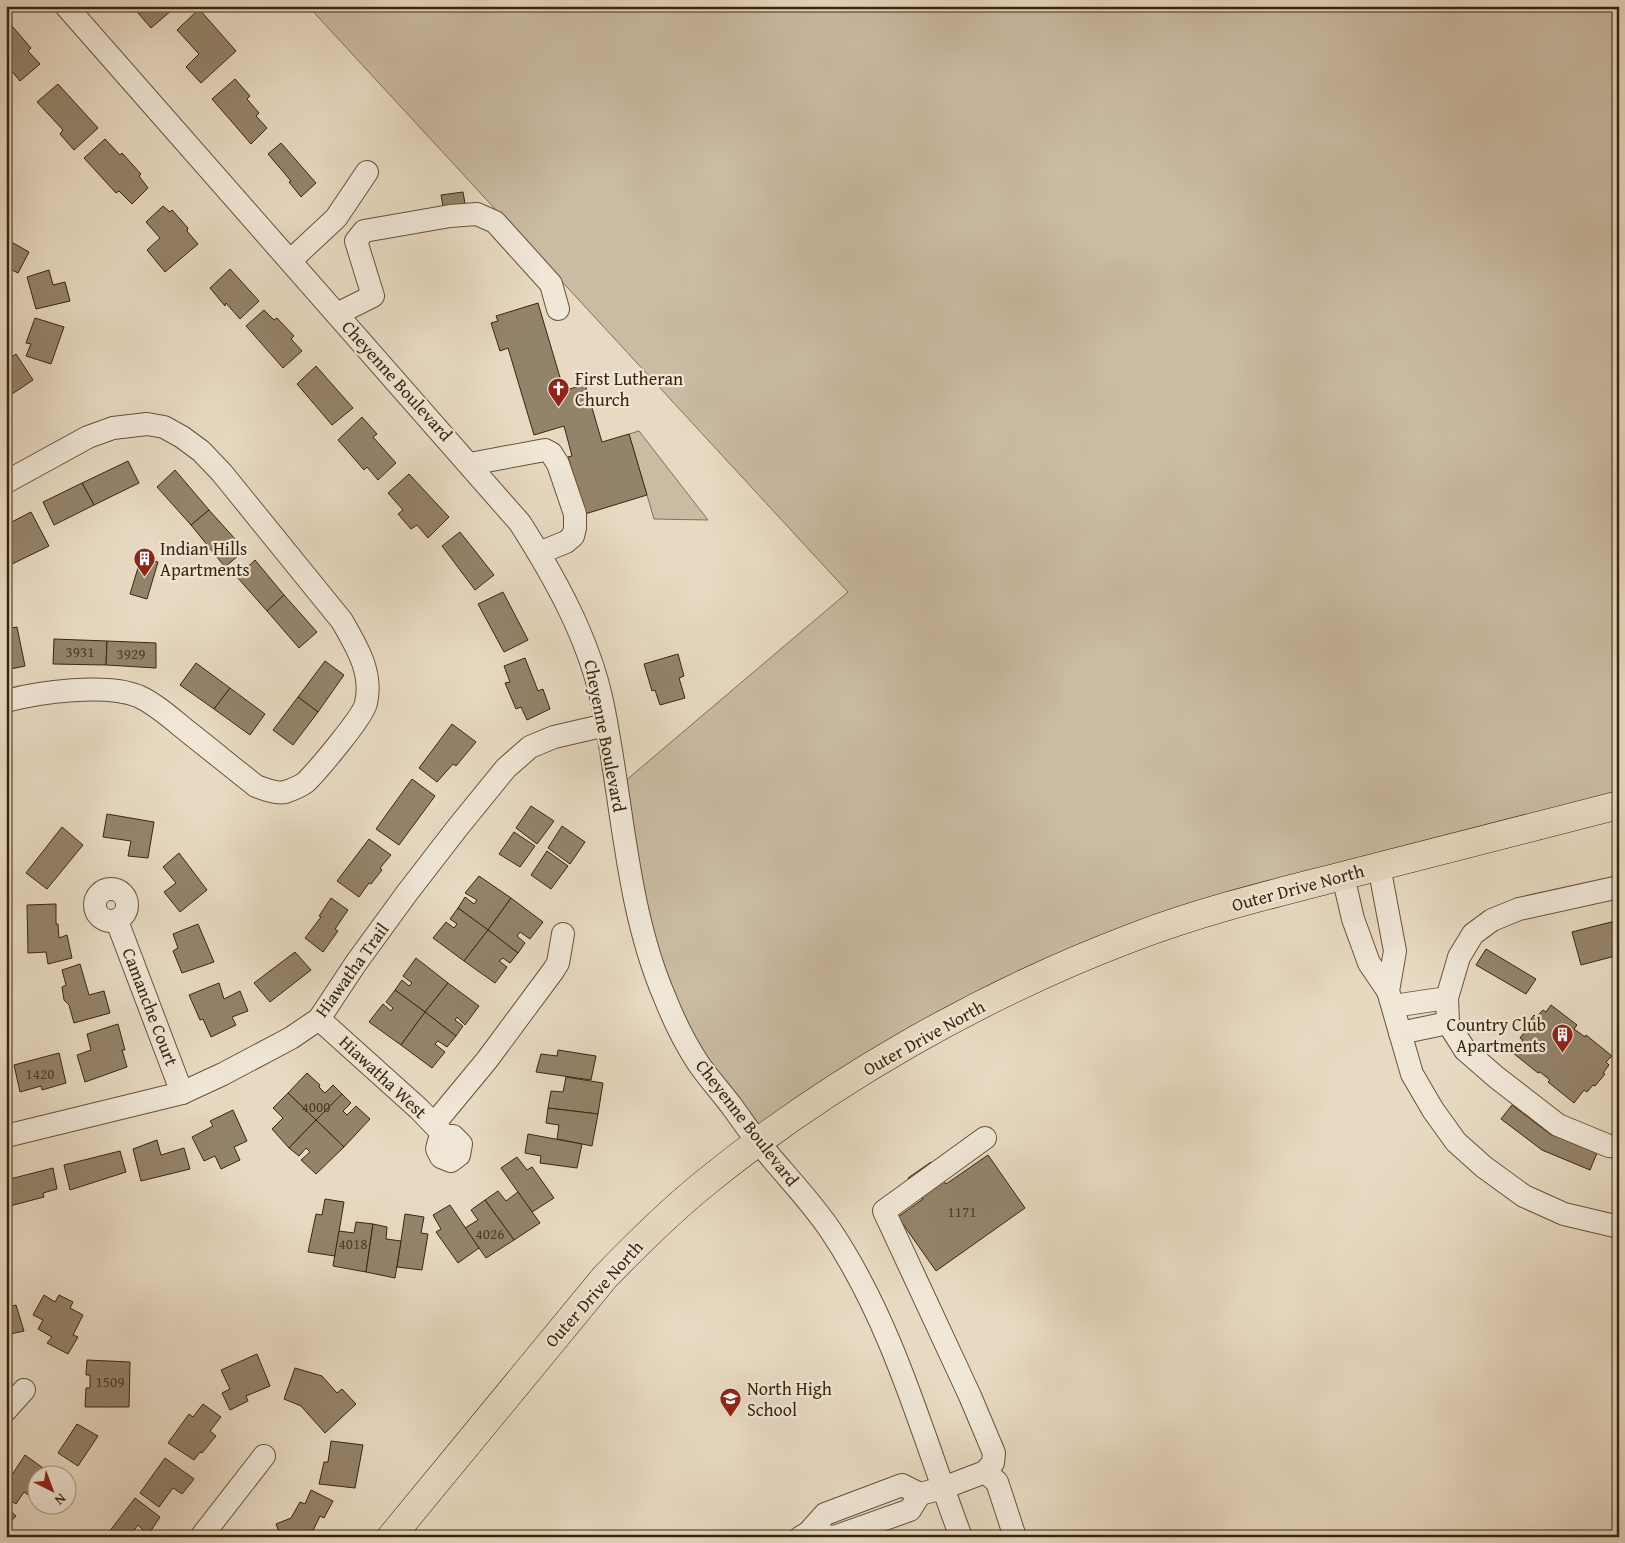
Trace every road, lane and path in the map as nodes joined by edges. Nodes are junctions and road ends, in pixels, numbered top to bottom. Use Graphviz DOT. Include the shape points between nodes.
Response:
graph roads {
  1 [pos="66,6"];
  2 [pos="366,172"];
  3 [pos="291,260"];
  4 [pos="558,310"];
  5 [pos="337,314"];
  6 [pos="470,464"];
  7 [pos="6,482"];
  8 [pos="539,553"];
  9 [pos="6,701"];
  10 [pos="606,725"];
  11 [pos="1619,805"];
  12 [pos="1379,866"];
  13 [pos="1343,876"];
  14 [pos="1619,887"];
  15 [pos="117,920"];
  16 [pos="563,934"];
  17 [pos="1391,998"];
  18 [pos="1447,998"];
  19 [pos="319,1019"];
  20 [pos="1448,1022"];
  21 [pos="1400,1033"];
  22 [pos="182,1093"];
  23 [pos="6,1136"];
  24 [pos="985,1138"];
  25 [pos="758,1143"];
  26 [pos="1619,1147"];
  27 [pos="1619,1227"];
  28 [pos="24,1390"];
  29 [pos="6,1410"];
  30 [pos="264,1456"];
  31 [pos="984,1472"];
  32 [pos="942,1488"];
  33 [pos="920,1494"];
  34 [pos="804,1535"];
  35 [pos="201,1537"];
  36 [pos="392,1537"];
  37 [pos="834,1537"];
  38 [pos="961,1537"];
  39 [pos="1015,1537"];
  1 -- 3 [label="street, Cheyenne Boulevard"];
  2 -- 3 [label="street" via="336,218"];
  3 -- 5 [label="street, Cheyenne Boulevard"];
  4 -- 5 [label="street" via="551,284 542,273 494,222 478,214 364,231 356,241 373,296"];
  5 -- 6 [label="street, Cheyenne Boulevard"];
  6 -- 8 [label="street, Cheyenne Boulevard" via="520,523"];
  6 -- 8 [label="street" via="545,450 556,458 575,514 575,528 573,536 566,542"];
  7 -- 9 [label="street" via="88,437 113,428 148,424 164,427 201,451 222,473 342,621 356,644 367,673 366,705 351,728 304,783 284,792 256,786 166,714 137,696 78,690"];
  8 -- 10 [label="street, Cheyenne Boulevard" via="587,647"];
  10 -- 19 [label="street, Hiawatha Trail" via="554,737 530,747 506,768 407,894"];
  10 -- 25 [label="street, Cheyenne Boulevard" via="643,933 664,996 699,1064"];
  11 -- 12 [label="main road, Outer Drive North"];
  12 -- 13 [label="main road, Outer Drive North"];
  12 -- 17 [label="street" via="1395,951"];
  13 -- 17 [label="street" via="1353,919 1369,963"];
  13 -- 25 [label="main road, Outer Drive North" via="1267,894 1189,918 1073,961 935,1029 779,1126"];
  14 -- 18 [label="street" via="1519,909 1492,920 1473,934 1459,957"];
  15 -- 22 [label="street, Camanche Court"];
  16 -- 19 [label="street, Hiawatha West" via="558,963 553,971 439,1130"];
  17 -- 18 [label="street"];
  17 -- 21 [label="street"];
  18 -- 20 [label="street"];
  19 -- 22 [label="street, Hiawatha Trail" via="291,1038"];
  20 -- 21 [label="street"];
  20 -- 26 [label="street" via="1465,1050 1558,1125"];
  21 -- 27 [label="street" via="1412,1074 1433,1110 1456,1142 1484,1167 1524,1196 1564,1214"];
  22 -- 23 [label="street, Hiawatha Trail"];
  24 -- 31 [label="street" via="884,1210 994,1453 993,1463"];
  25 -- 32 [label="street, Cheyenne Boulevard" via="806,1197 855,1272 908,1385"];
  25 -- 36 [label="main road, Outer Drive North" via="702,1185 605,1277"];
  28 -- 29 [label="street"];
  30 -- 35 [label="street"];
  31 -- 32 [label="street"];
  31 -- 39 [label="street" via="997,1482"];
  32 -- 33 [label="street"];
  32 -- 38 [label="street, Cheyenne Boulevard"];
  33 -- 34 [label="street" via="902,1485 825,1514"];
  33 -- 37 [label="street" via="910,1510"];
  34 -- 37 [label="street"];
}
